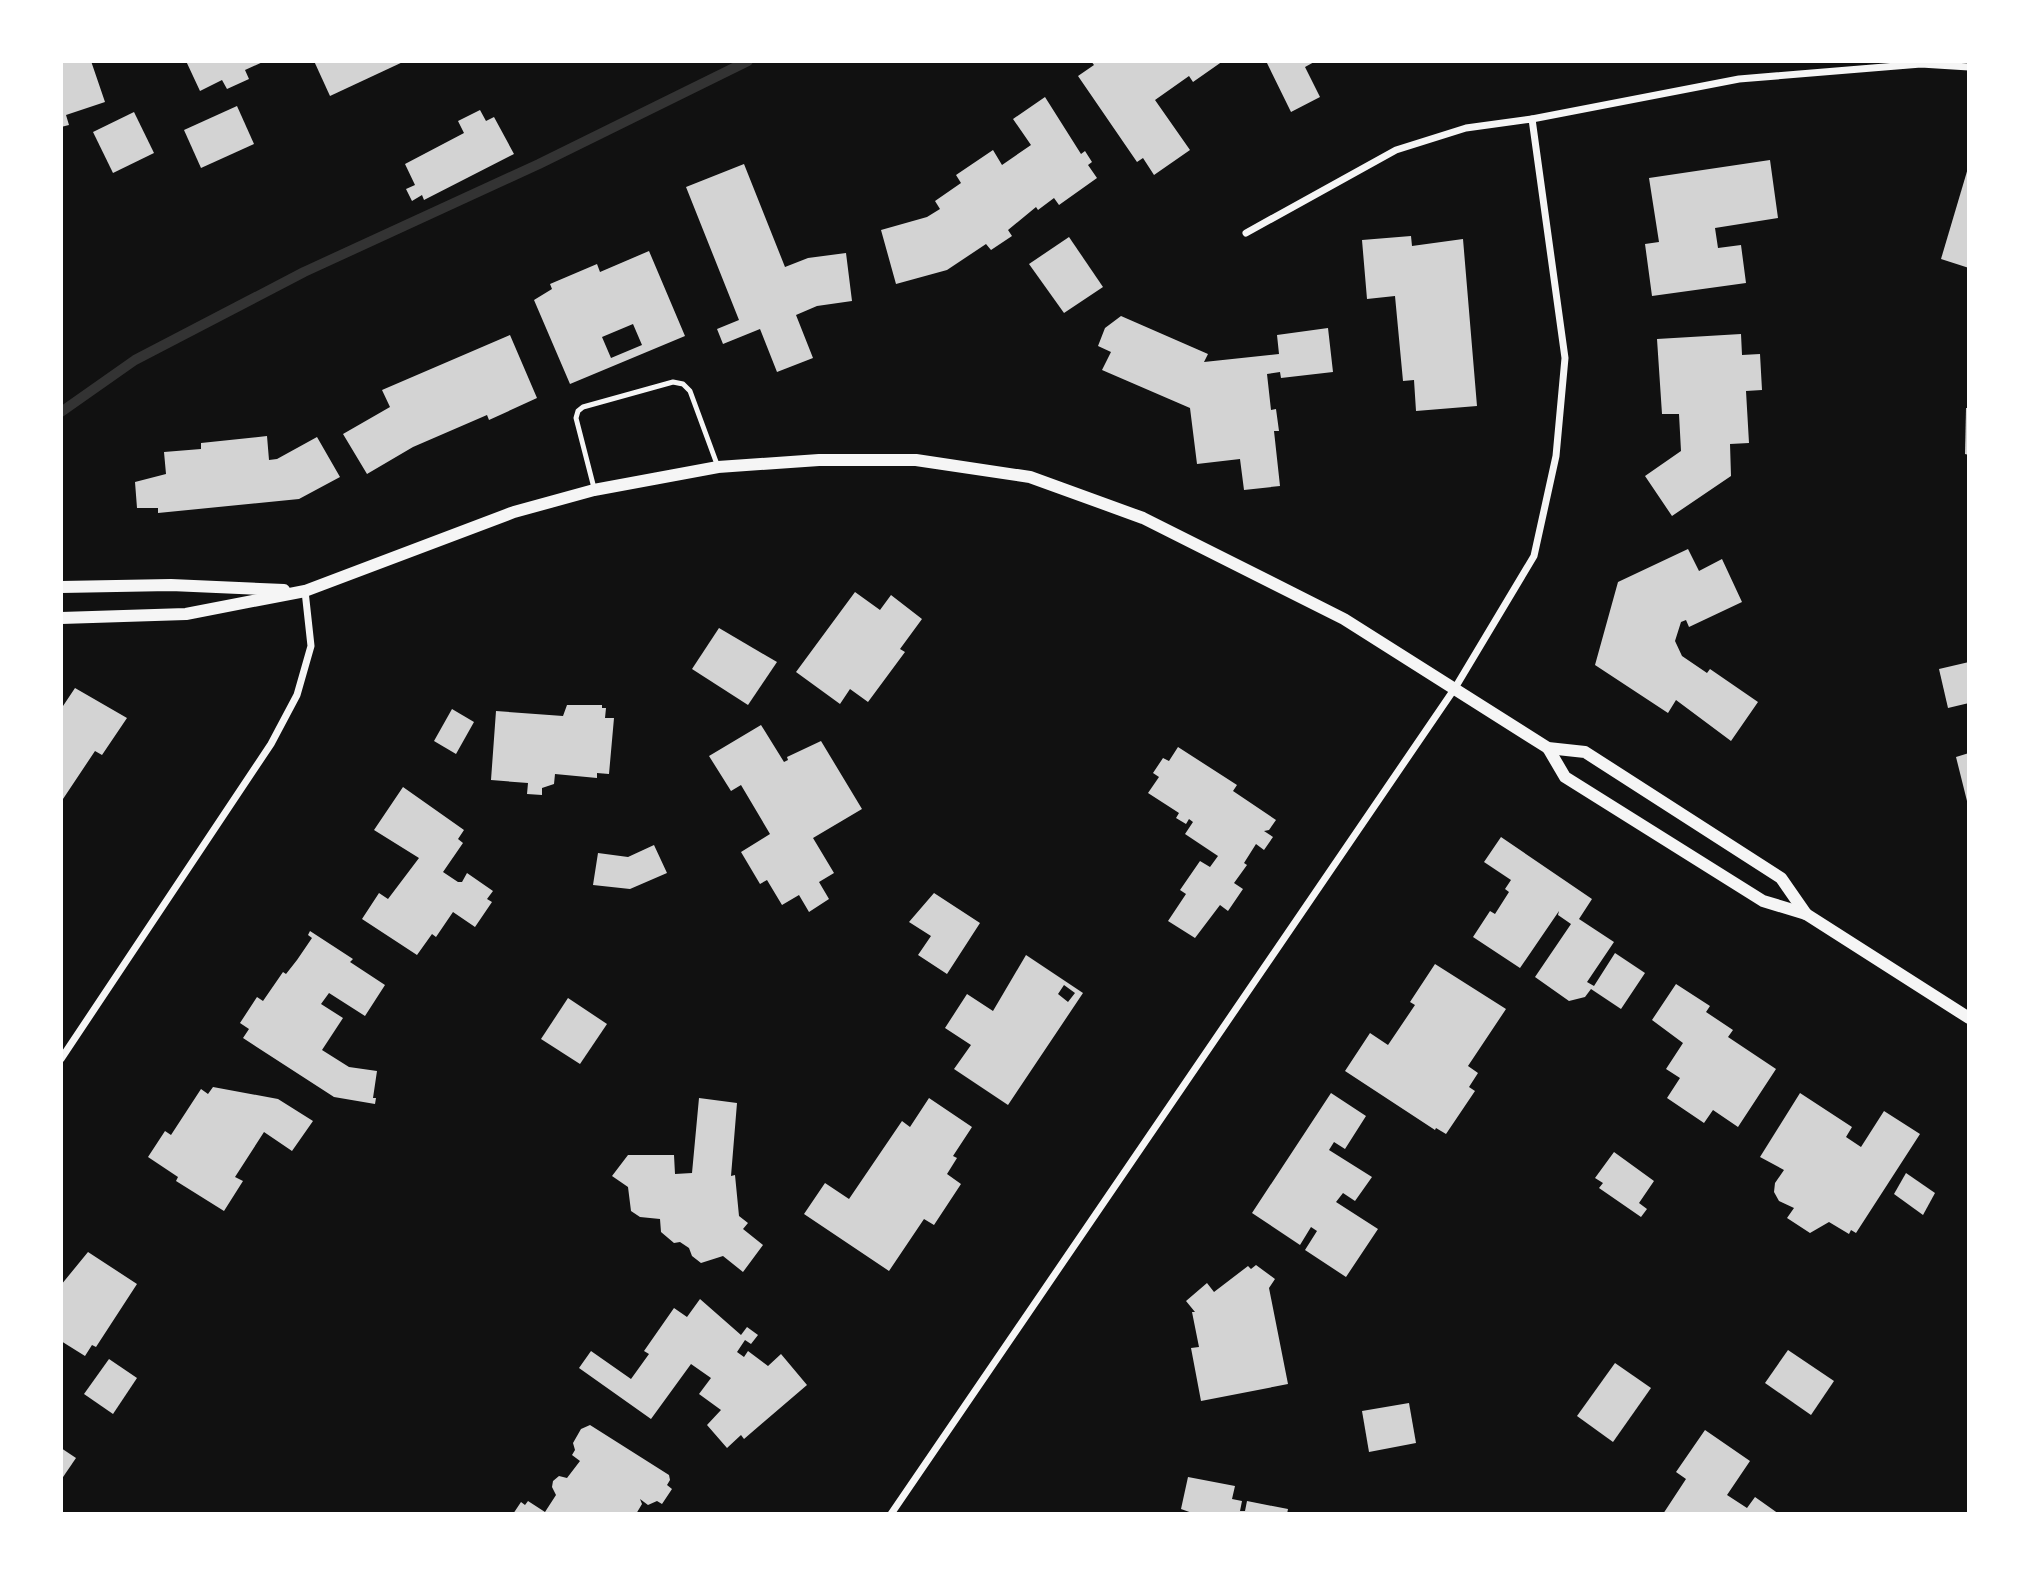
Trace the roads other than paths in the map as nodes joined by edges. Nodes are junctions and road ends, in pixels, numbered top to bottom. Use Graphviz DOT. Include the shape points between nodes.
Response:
graph roads {
  1 [pos="1969,67"];
  2 [pos="1532,119"];
  3 [pos="1246,233"];
  4 [pos="718,467"];
  5 [pos="594,490"];
  6 [pos="61,587"];
  7 [pos="305,591"];
  8 [pos="61,618"];
  9 [pos="1455,688"];
  10 [pos="1548,748"];
  11 [pos="1806,914"];
  12 [pos="1969,1018"];
  13 [pos="61,1059"];
  14 [pos="891,1514"];
  1 -- 2 [label="street" via="1921,64 1739,79"];
  2 -- 3 [label="street" via="1466,128 1396,150"];
  2 -- 9 [label="street" via="1565,358 1556,456 1534,556"];
  4 -- 5 [label="street"];
  4 -- 5 [label="lane" via="690,391 673,382 578,411"];
  4 -- 9 [label="street" via="916,460 1030,477 1143,518 1344,619"];
  5 -- 7 [label="street" via="514,512"];
  6 -- 7 [label="street" via="171,585"];
  7 -- 8 [label="street" via="186,614"];
  7 -- 13 [label="street" via="311,646 290,707 271,744"];
  9 -- 10 [label="street"];
  9 -- 14 [label="street"];
  10 -- 11 [label="street" via="1565,777 1763,901"];
  10 -- 11 [label="street" via="1585,752 1781,877"];
  11 -- 12 [label="street"];
}
